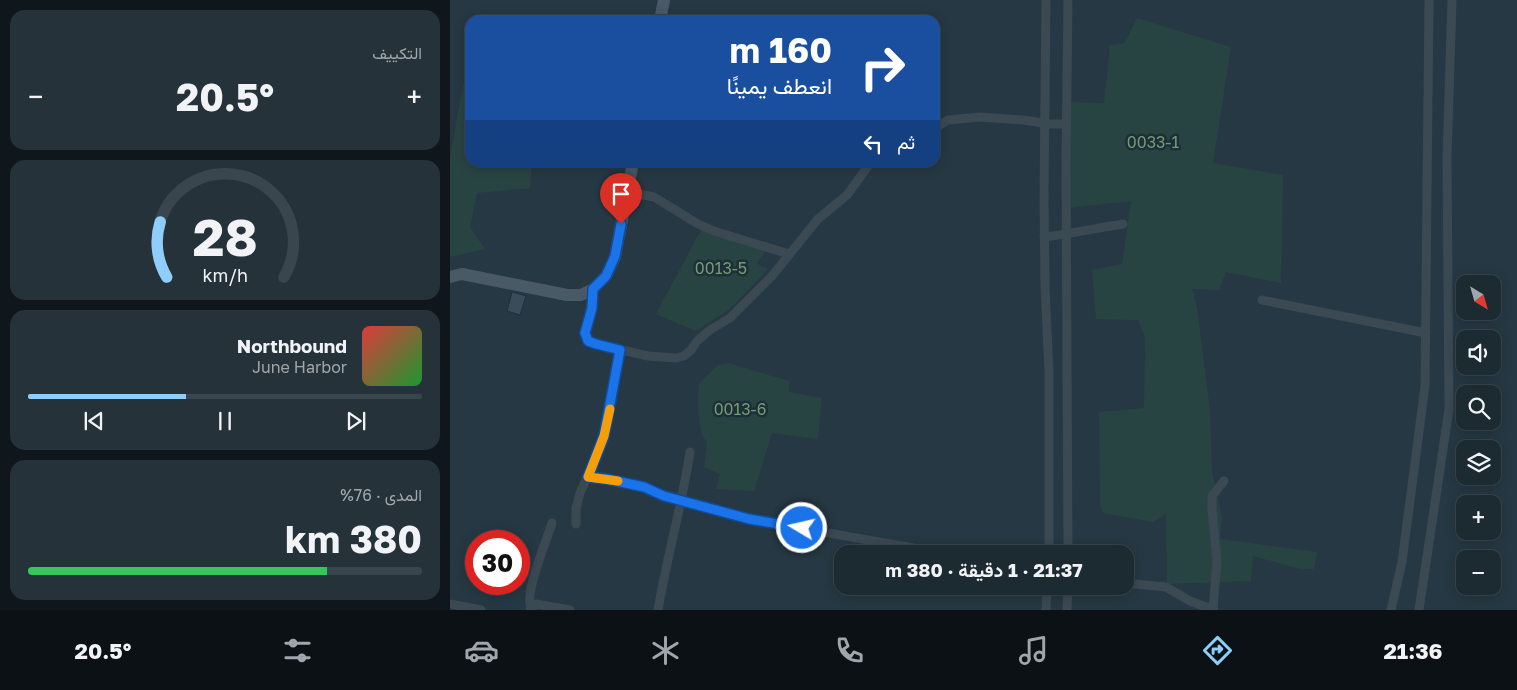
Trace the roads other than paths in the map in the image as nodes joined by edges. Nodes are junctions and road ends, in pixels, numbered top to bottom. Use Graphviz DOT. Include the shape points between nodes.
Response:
graph roads {
  1 [pos="664,0"];
  2 [pos="1046,0"];
  3 [pos="1068,0"];
  4 [pos="1429,0"];
  5 [pos="1452,0"];
  6 [pos="661,15"];
  7 [pos="1047,124"];
  8 [pos="1064,124"];
  9 [pos="940,125"];
  10 [pos="632,167"];
  11 [pos="867,167"];
  12 [pos="628,192"];
  13 [pos="1123,224"];
  14 [pos="1066,235"];
  15 [pos="1044,237"];
  16 [pos="789,254"];
  17 [pos="450,277"];
  18 [pos="593,289"];
  19 [pos="1262,300"];
  20 [pos="1426,333"];
  21 [pos="620,350"];
  22 [pos="690,452"];
  23 [pos="588,477"];
  24 [pos="1224,481"];
  25 [pos="680,500"];
  26 [pos="552,523"];
  27 [pos="576,524"];
  28 [pos="896,545"];
  29 [pos="1049,545"];
  30 [pos="1068,545"];
  31 [pos="1134,584"];
  32 [pos="1047,595"];
  33 [pos="1068,595"];
  34 [pos="450,604"];
  35 [pos="530,609"];
  36 [pos="481,610"];
  37 [pos="570,610"];
  38 [pos="658,610"];
  39 [pos="1046,610"];
  40 [pos="1067,610"];
  41 [pos="1213,610"];
  42 [pos="1392,610"];
  43 [pos="1419,610"];
  1 -- 6 [label="main road"];
  2 -- 7 [label="street"];
  3 -- 8 [label="street"];
  4 -- 20 [label="street"];
  5 -- 43 [label="street" via="1447,158 1449,409"];
  7 -- 8 [label="street"];
  7 -- 9 [label="street" via="980,117 948,120"];
  7 -- 15 [label="street"];
  8 -- 14 [label="street"];
  10 -- 12 [label="main road"];
  11 -- 16 [label="street" via="847,195 818,219"];
  12 -- 16 [label="street" via="654,197 698,224"];
  12 -- 18 [label="main road" via="615,256 606,276"];
  13 -- 14 [label="street"];
  14 -- 15 [label="street"];
  14 -- 30 [label="street"];
  15 -- 29 [label="street" via="1049,373"];
  16 -- 21 [label="street" via="730,318 696,341 684,356 648,356"];
  17 -- 18 [label="main road" via="462,274 566,295 581,295"];
  18 -- 21 [label="street" via="586,337 588,341"];
  19 -- 20 [label="street"];
  20 -- 42 [label="street" via="1425,386 1402,562"];
  21 -- 23 [label="street" via="604,436"];
  22 -- 25 [label="street"];
  23 -- 25 [label="street" via="631,484"];
  23 -- 27 [label="street" via="577,501"];
  24 -- 41 [label="street" via="1212,496 1216,561"];
  25 -- 28 [label="street" via="749,519"];
  25 -- 38 [label="street"];
  26 -- 35 [label="street" via="529,595"];
  31 -- 41 [label="street" via="1166,587"];
  32 -- 39 [label="street"];
  33 -- 40 [label="street"];
  34 -- 36 [label="street"];
  35 -- 37 [label="street" via="536,604"];
}
